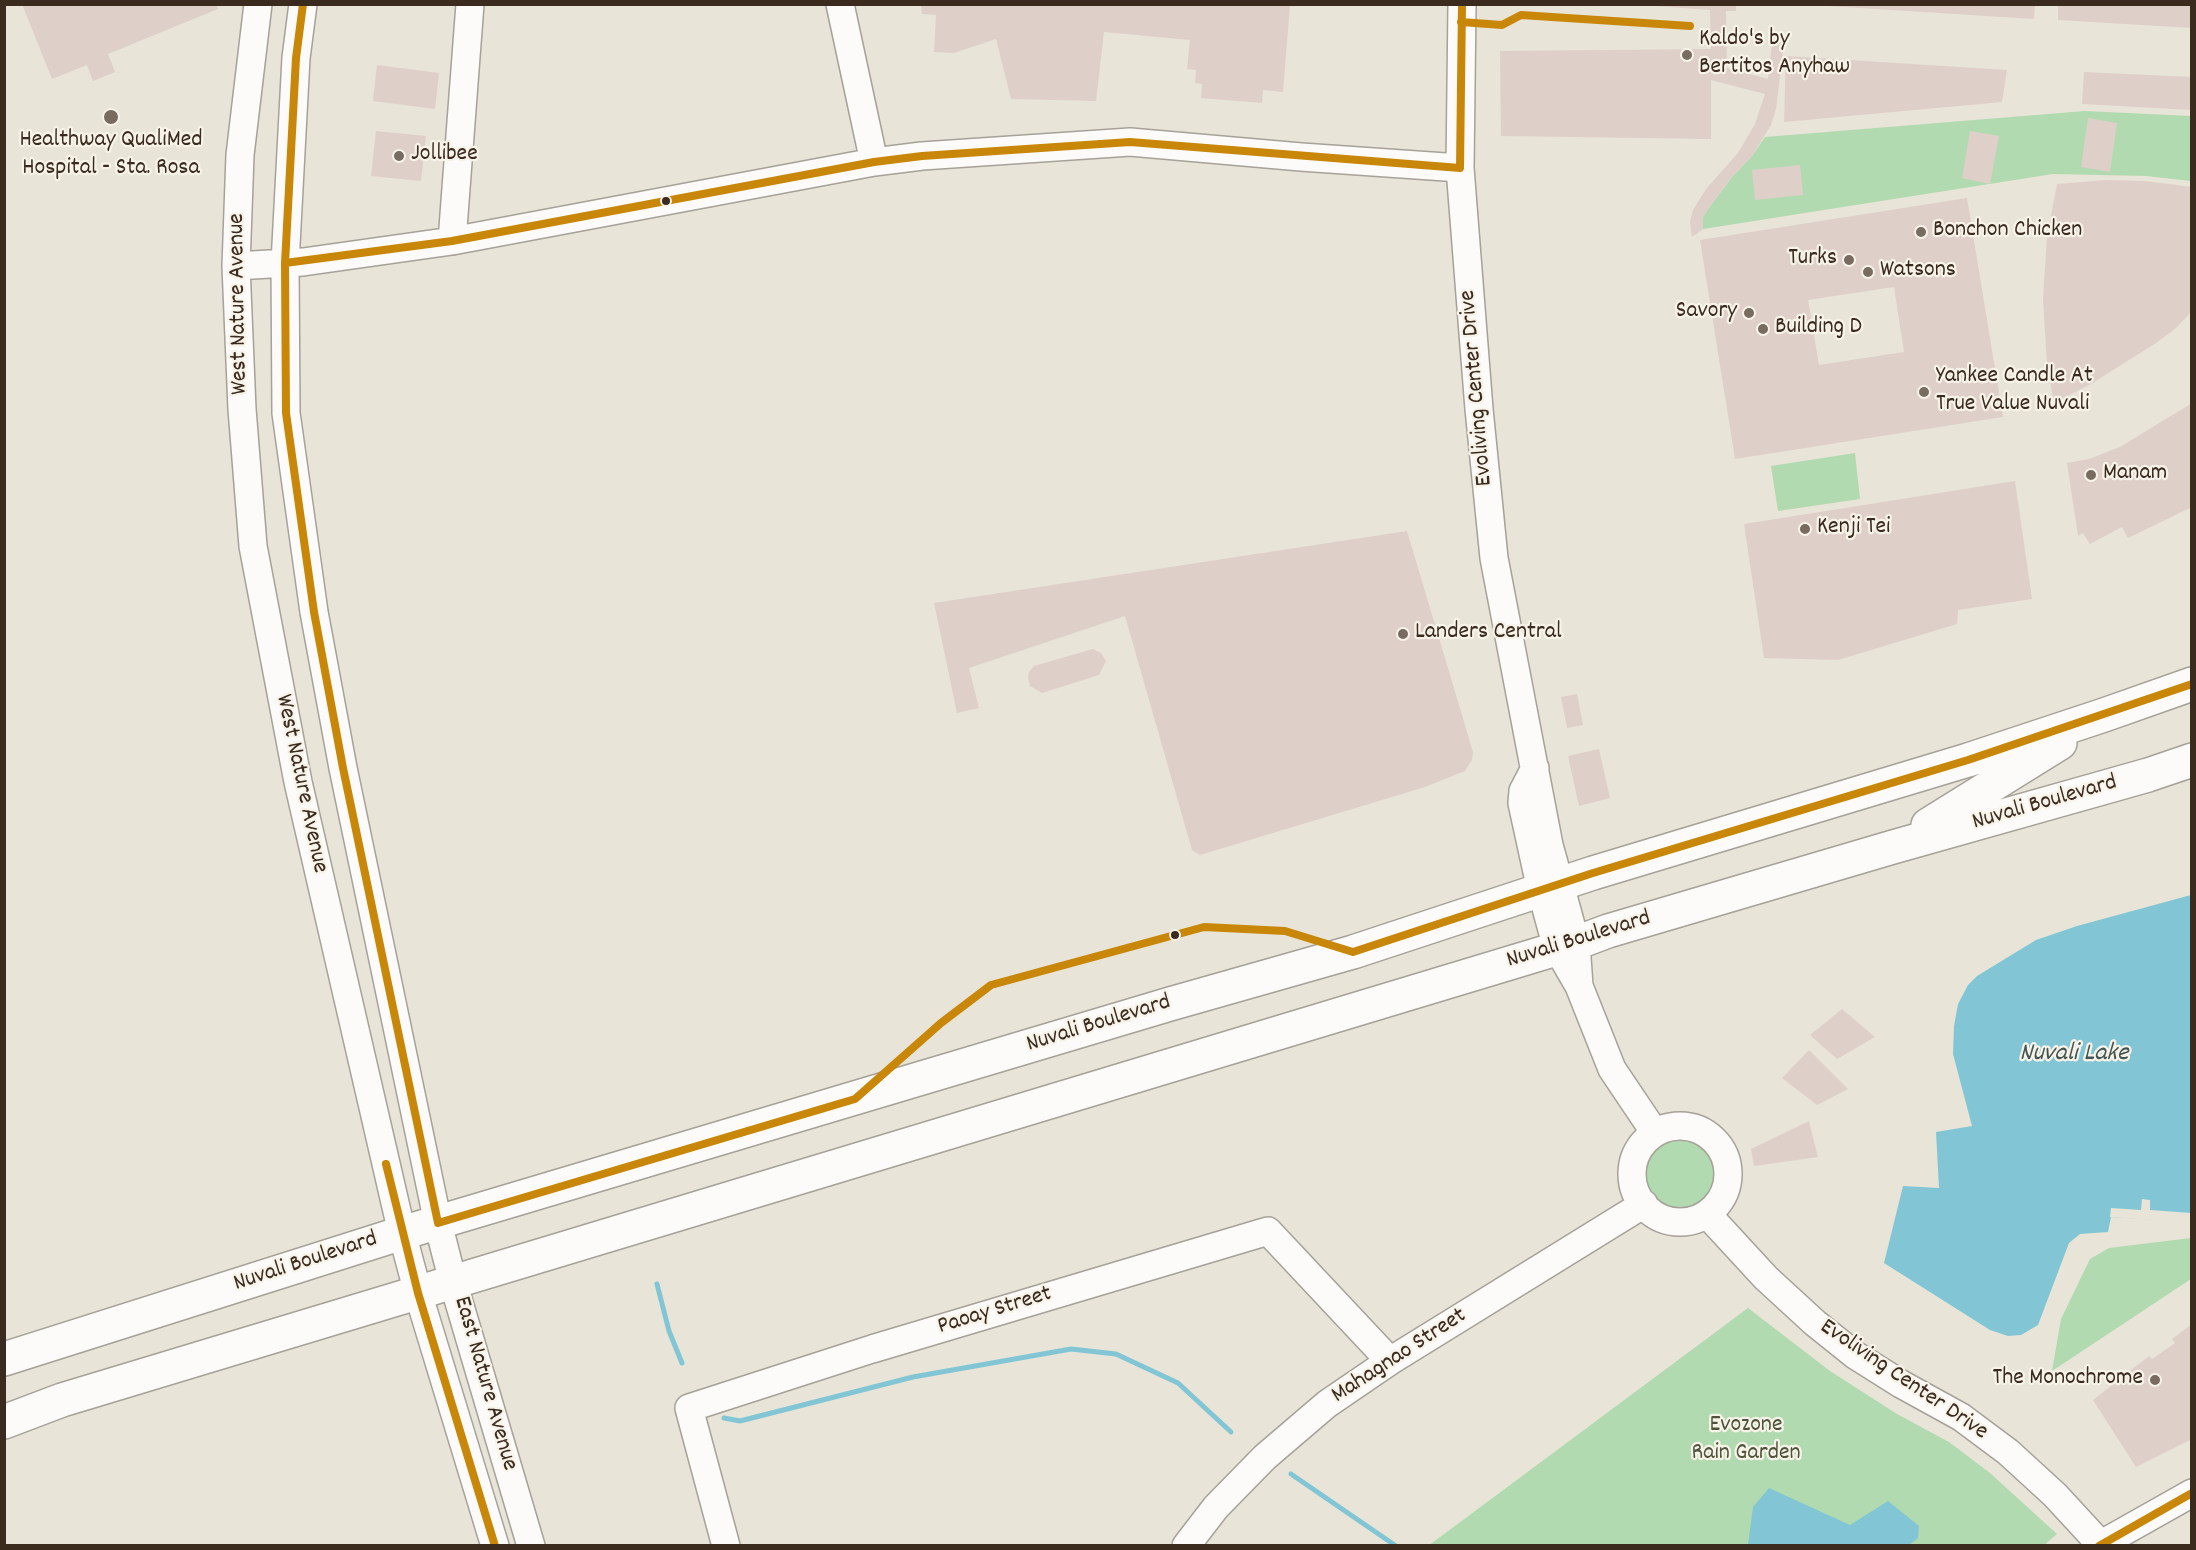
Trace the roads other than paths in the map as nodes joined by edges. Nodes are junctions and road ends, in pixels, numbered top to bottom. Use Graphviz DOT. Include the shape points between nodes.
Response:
graph roads {
  1 [pos="258,4"];
  2 [pos="303,4"];
  3 [pos="470,4"];
  4 [pos="840,4"];
  5 [pos="1462,4"];
  6 [pos="874,162"];
  7 [pos="1460,168"];
  8 [pos="452,241"];
  9 [pos="285,264"];
  10 [pos="236,266"];
  11 [pos="2192,684"];
  12 [pos="2104,715"];
  13 [pos="2192,760"];
  14 [pos="1893,847"];
  15 [pos="1550,887"];
  16 [pos="1567,946"];
  17 [pos="1655,1133"];
  18 [pos="1644,1204"];
  19 [pos="1707,1214"];
  20 [pos="438,1222"];
  21 [pos="402,1233"];
  22 [pos="453,1282"];
  23 [pos="418,1293"];
  24 [pos="4,1359"];
  25 [pos="1390,1361"];
  26 [pos="4,1422"];
  27 [pos="2192,1493"];
  28 [pos="495,1545"];
  29 [pos="531,1545"];
  30 [pos="726,1545"];
  31 [pos="1186,1545"];
  32 [pos="2100,1545"];
  1 -- 10 [label="street, West Nature Avenue" via="240,155"];
  2 -- 9 [label="street, West Nature Avenue"];
  3 -- 8 [label="street"];
  4 -- 6 [label="street"];
  5 -- 7 [label="street, Evoliving Center Drive"];
  6 -- 7 [label="street" via="1130,142"];
  6 -- 8 [label="street"];
  7 -- 15 [label="street, Evoliving Center Drive" via="1494,558 1549,845"];
  8 -- 9 [label="street"];
  9 -- 10 [label="street"];
  9 -- 20 [label="street, West Nature Avenue" via="286,413 314,612"];
  10 -- 21 [label="street, West Nature Avenue" via="253,546 298,782"];
  11 -- 12 [label="main road, Nuvali Boulevard"];
  12 -- 14 [label="main road"];
  12 -- 15 [label="main road, Nuvali Boulevard"];
  13 -- 14 [label="main road, Nuvali Boulevard"];
  14 -- 16 [label="main road, Nuvali Boulevard"];
  15 -- 16 [label="street, Evoliving Center Drive"];
  15 -- 20 [label="main road, Nuvali Boulevard" via="1353,952"];
  16 -- 17 [label="street, Evoliving Center Drive" via="1612,1069"];
  16 -- 22 [label="main road, Nuvali Boulevard"];
  17 -- 18 [label="street" via="1643,1143 1632,1172 1634,1188"];
  17 -- 19 [label="street" via="1687,1127 1703,1132 1718,1146 1727,1165 1726,1186"];
  18 -- 19 [label="street" via="1649,1212 1672,1222 1696,1220"];
  18 -- 25 [label="street, Mahagnao Street"];
  19 -- 32 [label="street, Evoliving Center Drive" via="1766,1278 1815,1323 1855,1355 1961,1417 2008,1452 2055,1495"];
  20 -- 21 [label="main road, Nuvali Boulevard"];
  20 -- 22 [label="street, East Nature Avenue"];
  21 -- 23 [label="street, West Nature Avenue"];
  21 -- 24 [label="main road, Nuvali Boulevard"];
  22 -- 23 [label="main road, Nuvali Boulevard"];
  22 -- 29 [label="street, East Nature Avenue"];
  23 -- 26 [label="main road, Nuvali Boulevard" via="62,1400"];
  23 -- 28 [label="street, West Nature Avenue"];
  25 -- 30 [label="street, Paoay Street" via="1268,1231 849,1355 689,1408"];
  25 -- 31 [label="street, Mahagnao Street" via="1327,1404 1265,1457 1215,1507"];
  27 -- 32 [label="street"];
}
